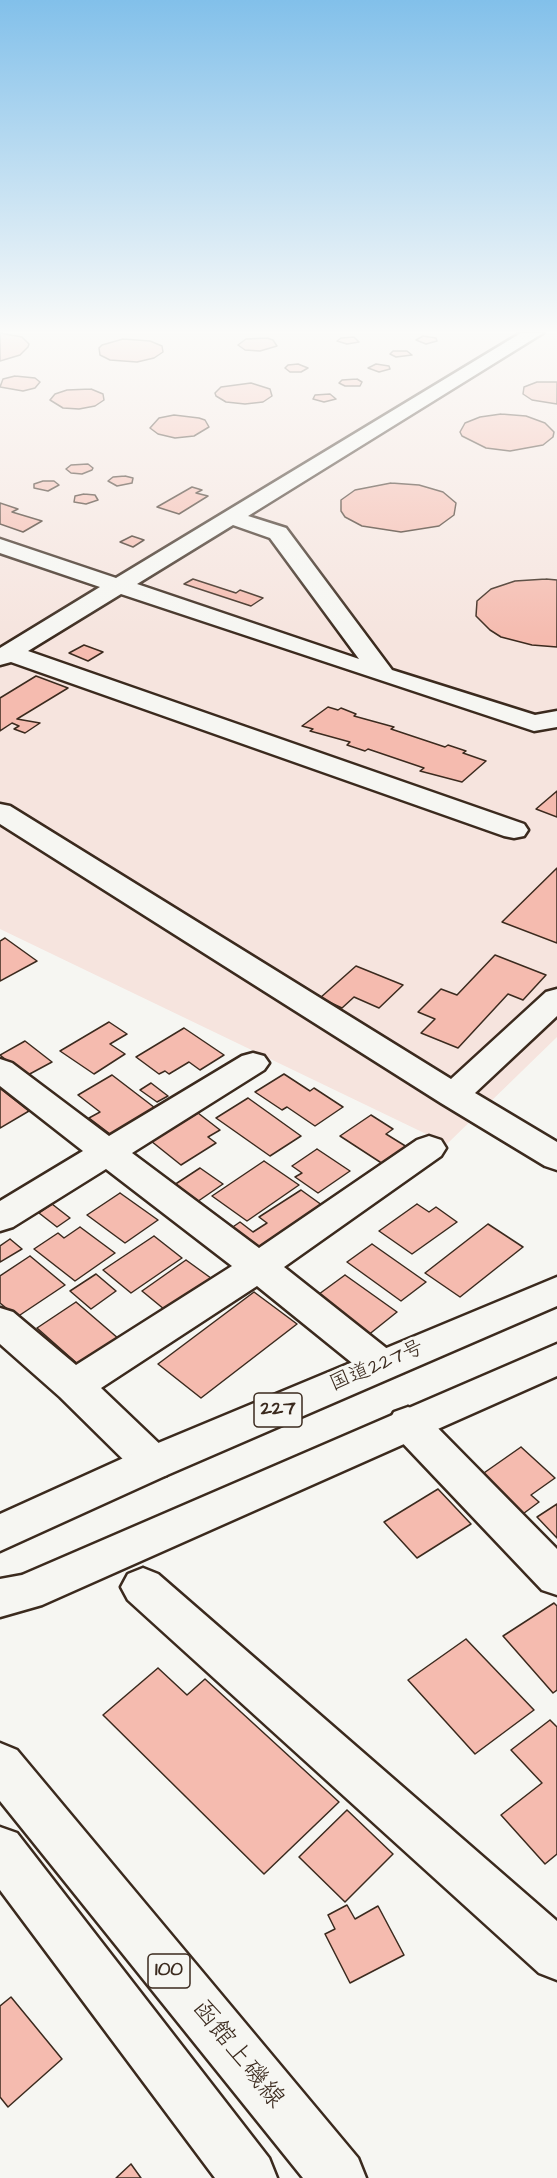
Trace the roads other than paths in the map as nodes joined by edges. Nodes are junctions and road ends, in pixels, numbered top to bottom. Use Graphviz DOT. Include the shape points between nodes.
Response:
graph roads {
  1 [pos="366,435"];
  2 [pos="230,517"];
  3 [pos="0,546"];
  4 [pos="122,585"];
  5 [pos="4,655"];
  6 [pos="384,675"];
  7 [pos="557,719"];
  8 [pos="0,812"];
  9 [pos="514,830"];
  10 [pos="557,999"];
  11 [pos="253,1063"];
  12 [pos="0,1070"];
  13 [pos="453,1095"];
  14 [pos="429,1148"];
  15 [pos="109,1152"];
  16 [pos="557,1158"];
  17 [pos="0,1218"];
  18 [pos="258,1267"];
  19 [pos="557,1291"];
  20 [pos="0,1322"];
  21 [pos="557,1359"];
  22 [pos="381,1365"];
  23 [pos="74,1386"];
  24 [pos="408,1423"];
  25 [pos="153,1463"];
  26 [pos="0,1533"];
  27 [pos="557,1577"];
  28 [pos="143,1587"];
  29 [pos="0,1598"];
  30 [pos="0,1765"];
  31 [pos="0,1851"];
  32 [pos="557,1955"];
  33 [pos="249,2178"];
  34 [pos="338,2178"];
  1 -- 2 [label="main road"];
  2 -- 4 [label="main road"];
  2 -- 6 [label="main road" via="278,533"];
  3 -- 4 [label="main road"];
  4 -- 5 [label="main road"];
  4 -- 6 [label="main road"];
  5 -- 9 [label="main road"];
  6 -- 7 [label="main road" via="534,723"];
  8 -- 13 [label="main road"];
  10 -- 13 [label="main road"];
  11 -- 15 [label="main road"];
  12 -- 15 [label="main road"];
  13 -- 16 [label="main road"];
  14 -- 18 [label="main road"];
  15 -- 17 [label="main road"];
  15 -- 18 [label="main road"];
  18 -- 22 [label="main road"];
  18 -- 23 [label="main road"];
  19 -- 22 [label="main road, 国道227号 / 227"];
  20 -- 23 [label="main road"];
  21 -- 24 [label="main road"];
  22 -- 25 [label="main road, 国道227号 / 227"];
  23 -- 25 [label="main road"];
  24 -- 27 [label="main road"];
  24 -- 29 [label="main road" via="27,1592"];
  25 -- 26 [label="main road, 国道227号 / 227"];
  28 -- 32 [label="main road"];
  30 -- 34 [label="main road, 函館上磯線 / 100"];
  31 -- 33 [label="main road"];
}
